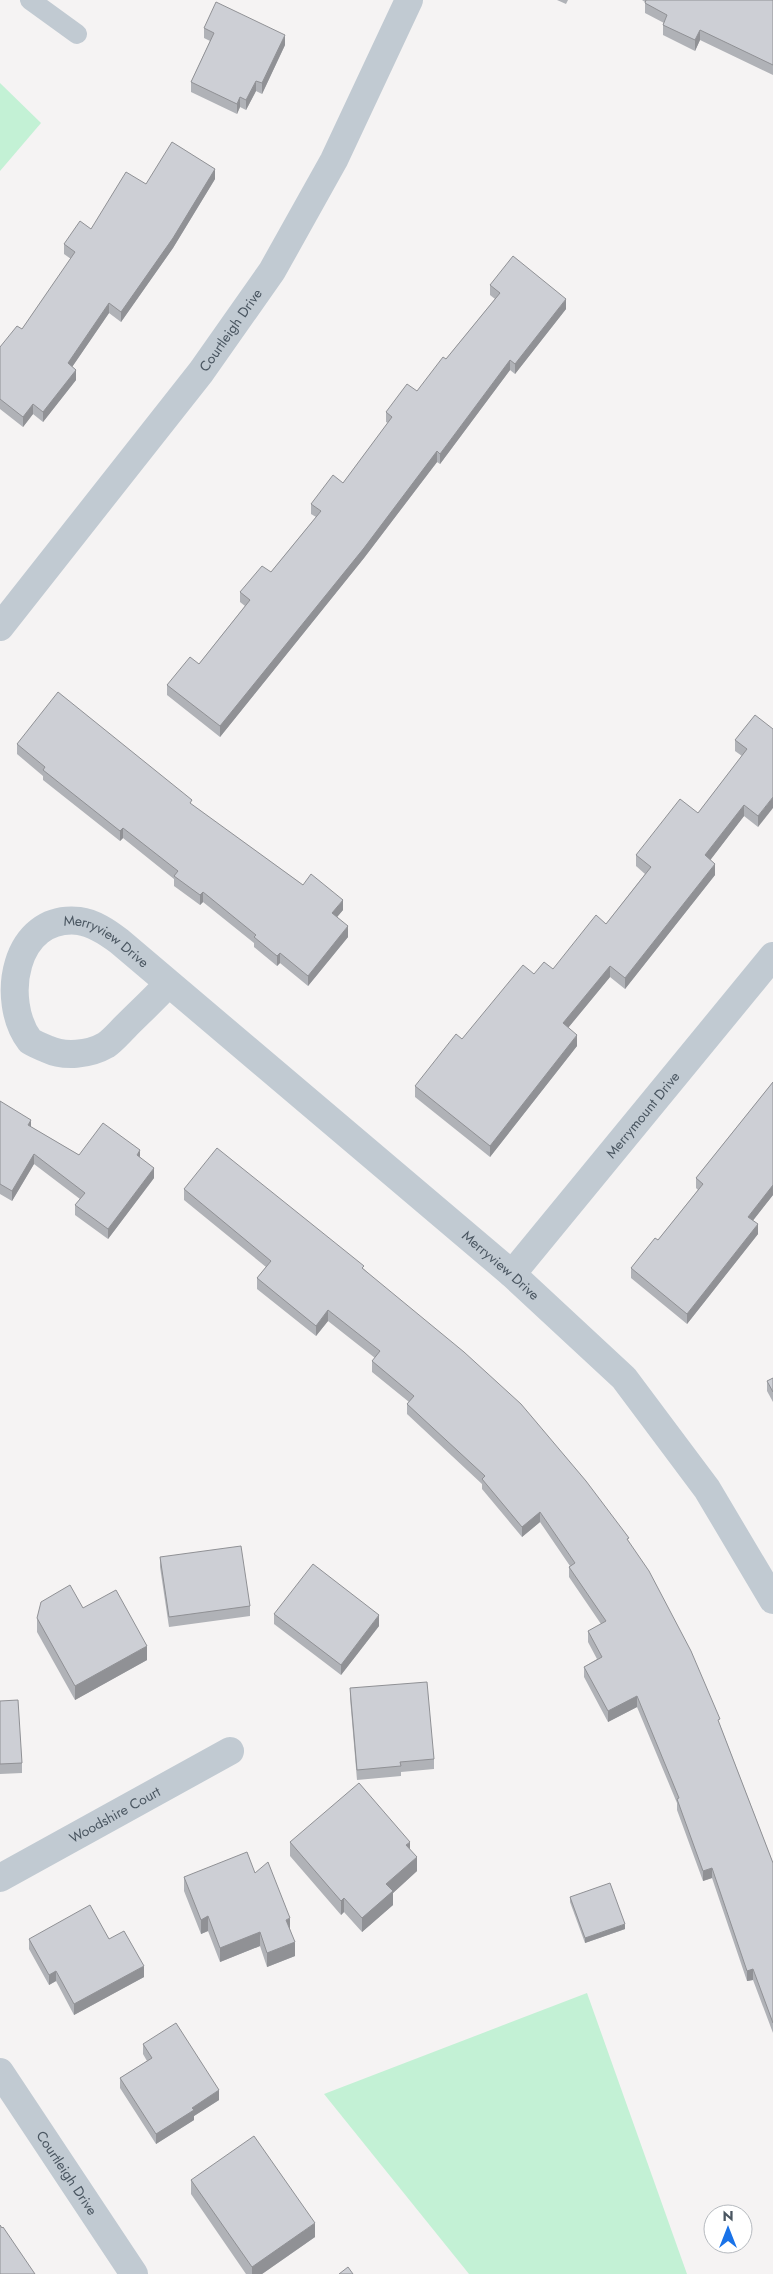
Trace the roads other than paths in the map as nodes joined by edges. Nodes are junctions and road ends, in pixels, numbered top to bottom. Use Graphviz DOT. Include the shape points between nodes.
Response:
graph roads {
  1 [pos="30,0"];
  2 [pos="409,0"];
  3 [pos="77,34"];
  4 [pos="0,627"];
  5 [pos="773,956"];
  6 [pos="168,984"];
  7 [pos="512,1274"];
  8 [pos="772,1594"];
  9 [pos="230,1751"];
  10 [pos="0,1878"];
  11 [pos="0,2072"];
  12 [pos="134,2274"];
  1 -- 3 [label="lane"];
  2 -- 4 [label="street, Courtleigh Drive" via="334,160 272,272 201,372"];
  5 -- 7 [label="street, Merrymount Drive"];
  6 -- 6 [label="street, Merryview Drive" via="100,927 79,921 58,922 27,937 7,964 4,985 6,1006 14,1025 30,1041 55,1053 82,1054 106,1045"];
  6 -- 7 [label="street, Merryview Drive"];
  7 -- 8 [label="street, Merryview Drive" via="624,1378 708,1489"];
  9 -- 10 [label="street, Woodshire Court"];
  11 -- 12 [label="street, Courtleigh Drive"];
}
